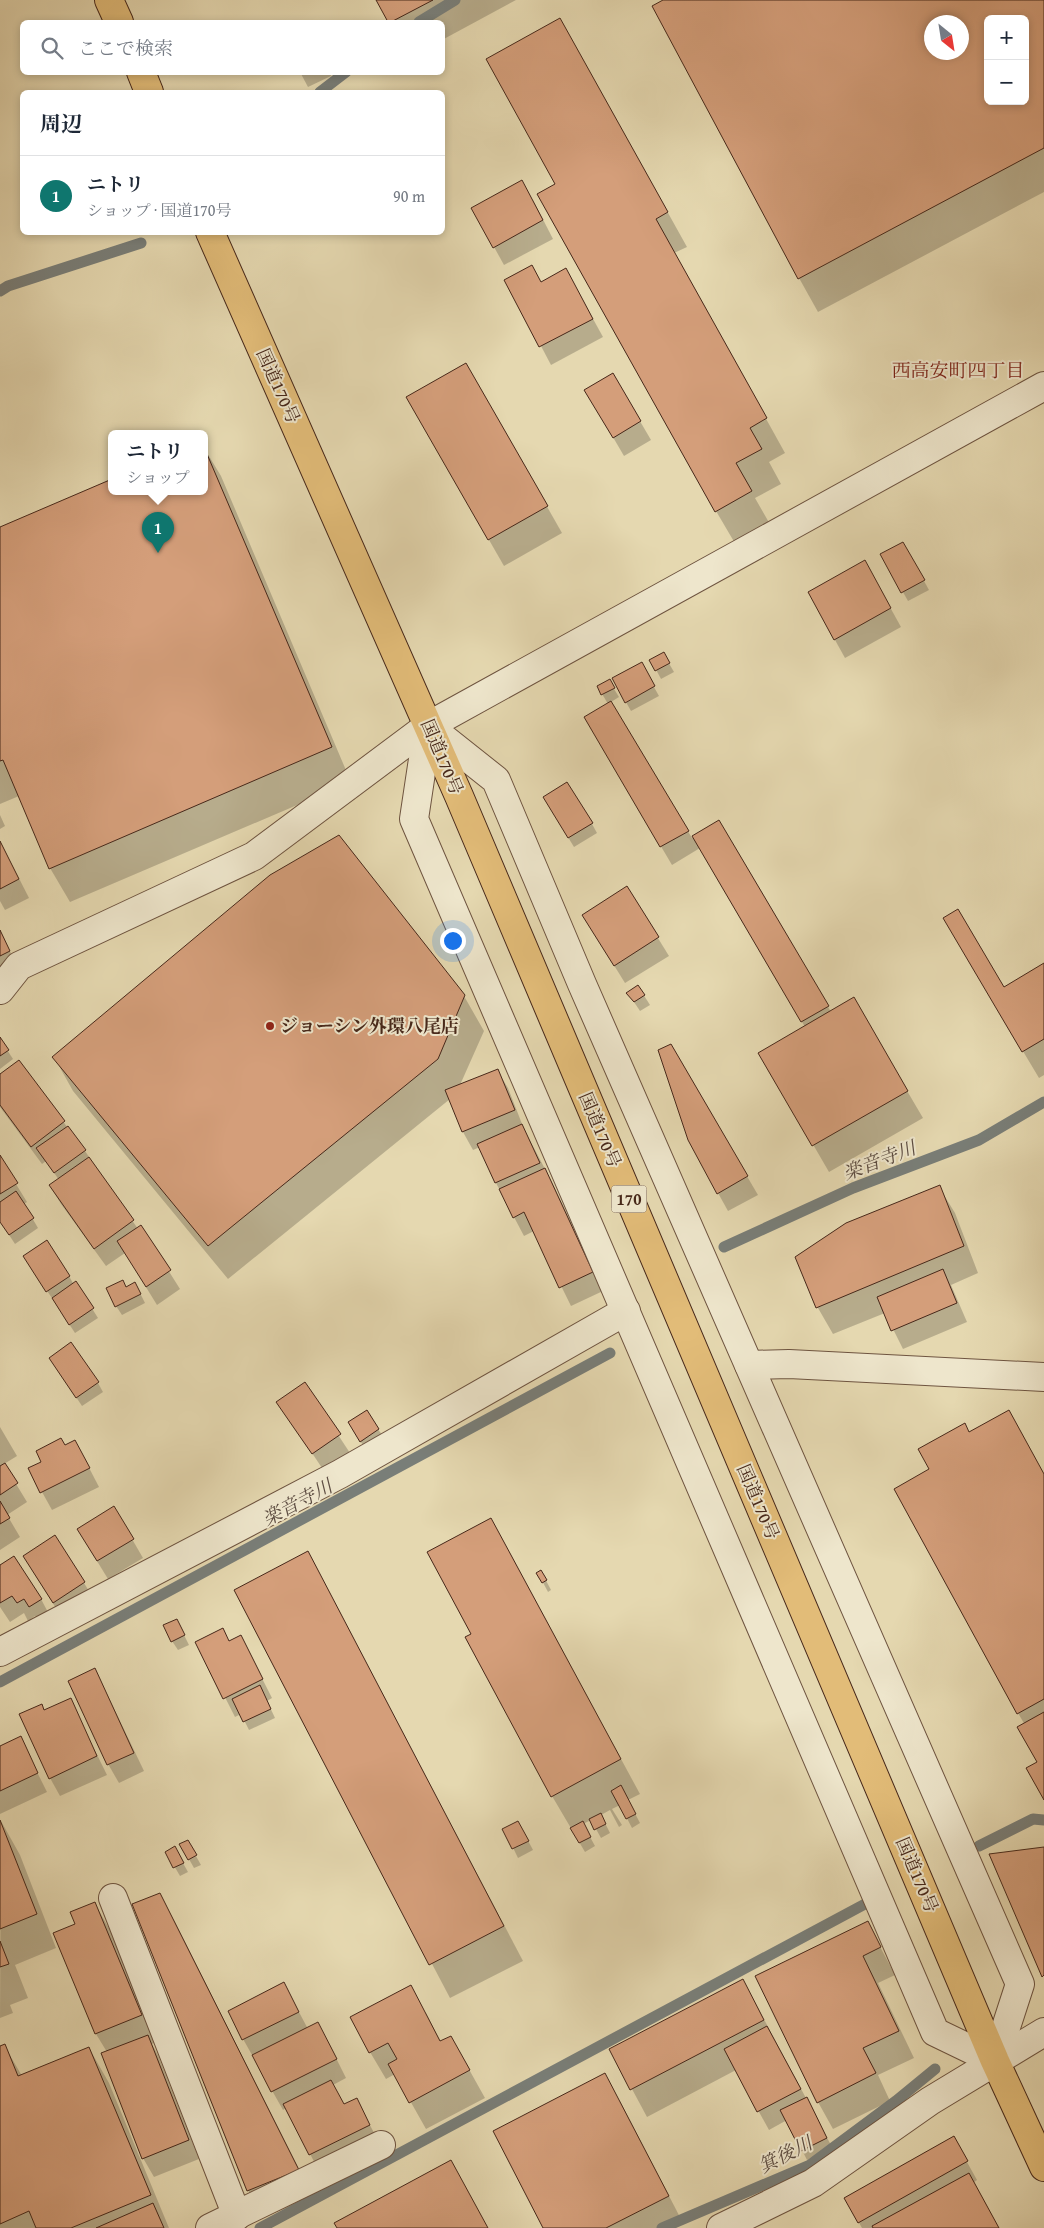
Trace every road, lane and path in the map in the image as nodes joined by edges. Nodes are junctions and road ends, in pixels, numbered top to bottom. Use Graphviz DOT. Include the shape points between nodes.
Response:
graph roads {
  1 [pos="110,0"];
  2 [pos="118,20"];
  3 [pos="141,75"];
  4 [pos="148,90"];
  5 [pos="211,235"];
  6 [pos="1044,386"];
  7 [pos="428,726"];
  8 [pos="0,990"];
  9 [pos="626,1311"];
  10 [pos="749,1365"];
  11 [pos="1044,1377"];
  12 [pos="0,1652"];
  13 [pos="112,1898"];
  14 [pos="1044,2032"];
  15 [pos="995,2060"];
  16 [pos="381,2145"];
  17 [pos="1044,2167"];
  18 [pos="237,2216"];
  19 [pos="210,2228"];
  20 [pos="721,2228"];
  1 -- 2 [label="highway"];
  3 -- 4 [label="highway"];
  5 -- 7 [label="highway, 国道170号 / 170"];
  6 -- 7 [label="street"];
  7 -- 8 [label="street" via="254,856 19,966"];
  7 -- 9 [label="street" via="414,819"];
  7 -- 10 [label="street" via="496,780"];
  7 -- 15 [label="highway, 国道170号 / 170"];
  9 -- 12 [label="street" via="340,1474"];
  9 -- 15 [label="street" via="935,2032"];
  10 -- 11 [label="street" via="789,1364"];
  10 -- 15 [label="street" via="1020,1984"];
  13 -- 18 [label="street"];
  14 -- 15 [label="street"];
  15 -- 17 [label="highway, 国道170号 / 170"];
  15 -- 20 [label="street" via="930,2100 813,2183"];
  16 -- 18 [label="street"];
  18 -- 19 [label="street"];
}
